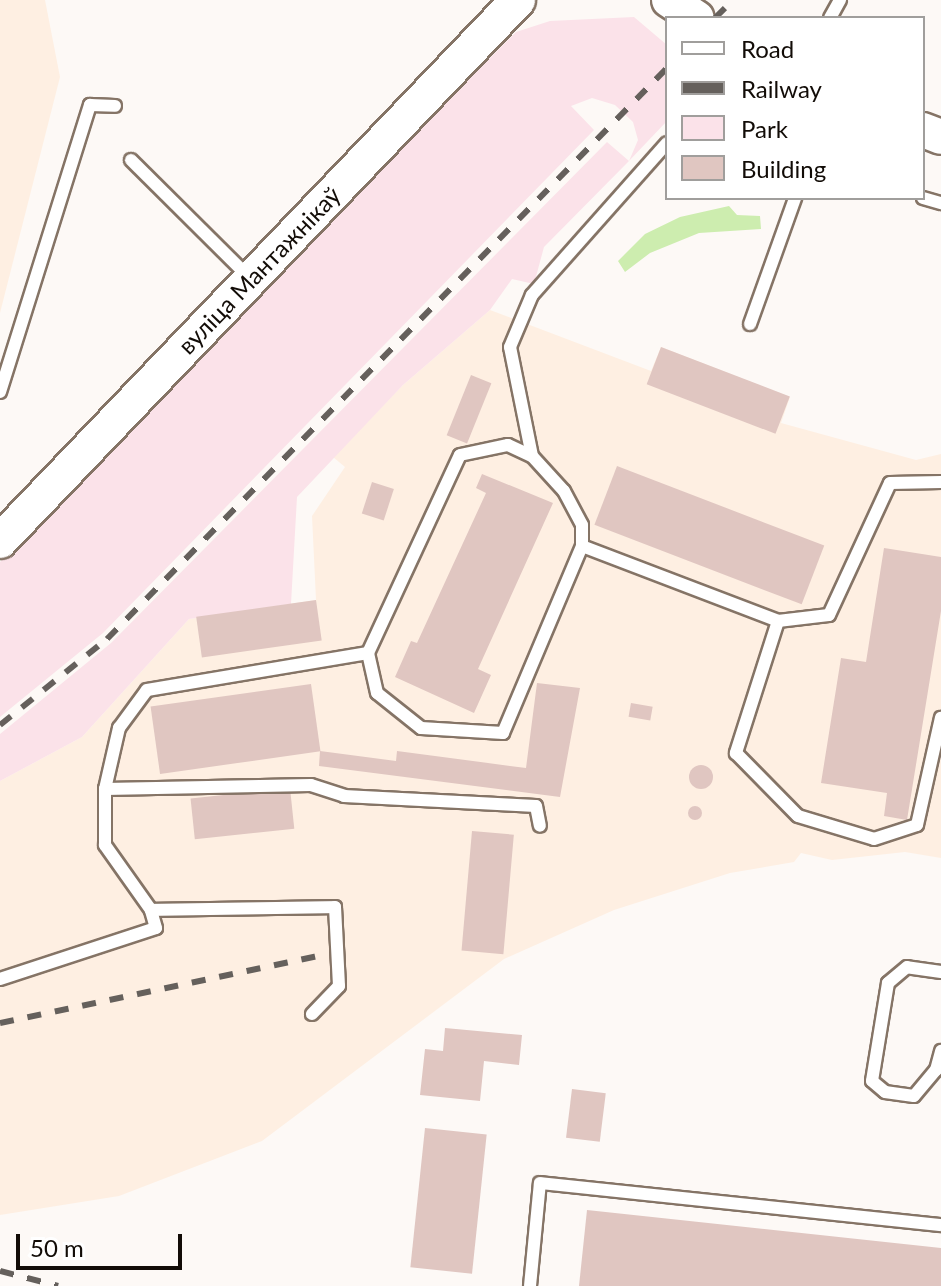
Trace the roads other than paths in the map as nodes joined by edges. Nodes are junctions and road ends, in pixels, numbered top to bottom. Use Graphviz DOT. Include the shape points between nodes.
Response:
graph roads {
  1 [pos="518,0"];
  2 [pos="669,0"];
  3 [pos="694,16"];
  4 [pos="115,106"];
  5 [pos="665,145"];
  6 [pos="131,160"];
  7 [pos="794,200"];
  8 [pos="251,278"];
  9 [pos="750,324"];
  10 [pos="0,392"];
  11 [pos="532,456"];
  12 [pos="941,482"];
  13 [pos="0,541"];
  14 [pos="582,546"];
  15 [pos="778,621"];
  16 [pos="368,653"];
  17 [pos="941,718"];
  18 [pos="105,789"];
  19 [pos="540,826"];
  20 [pos="151,910"];
  21 [pos="941,972"];
  22 [pos="0,979"];
  23 [pos="312,1014"];
  24 [pos="941,1051"];
  25 [pos="941,1225"];
  26 [pos="530,1286"];
  1 -- 8 [label="main road, вуліца Мантажнікаў"];
  2 -- 3 [label="main road"];
  4 -- 10 [label="lane" via="90,105"];
  5 -- 11 [label="lane" via="532,295 510,347"];
  6 -- 8 [label="lane"];
  7 -- 9 [label="lane"];
  8 -- 13 [label="main road, вуліца Мантажнікаў"];
  11 -- 14 [label="lane" via="564,491 582,525"];
  11 -- 16 [label="lane" via="508,445 460,455"];
  12 -- 15 [label="lane" via="890,483 829,615"];
  14 -- 15 [label="lane"];
  14 -- 16 [label="lane" via="503,733 421,728 377,693"];
  15 -- 17 [label="lane" via="736,753 798,816 874,839 917,825"];
  16 -- 18 [label="lane" via="147,690 119,728"];
  18 -- 19 [label="lane" via="311,785 344,796 536,806"];
  18 -- 20 [label="lane" via="105,845"];
  20 -- 22 [label="lane" via="156,928"];
  20 -- 23 [label="lane" via="335,907 339,986"];
  21 -- 24 [label="lane" via="907,967 888,983 872,1081 885,1092 914,1096 936,1070"];
  25 -- 26 [label="lane" via="540,1183"];
}
